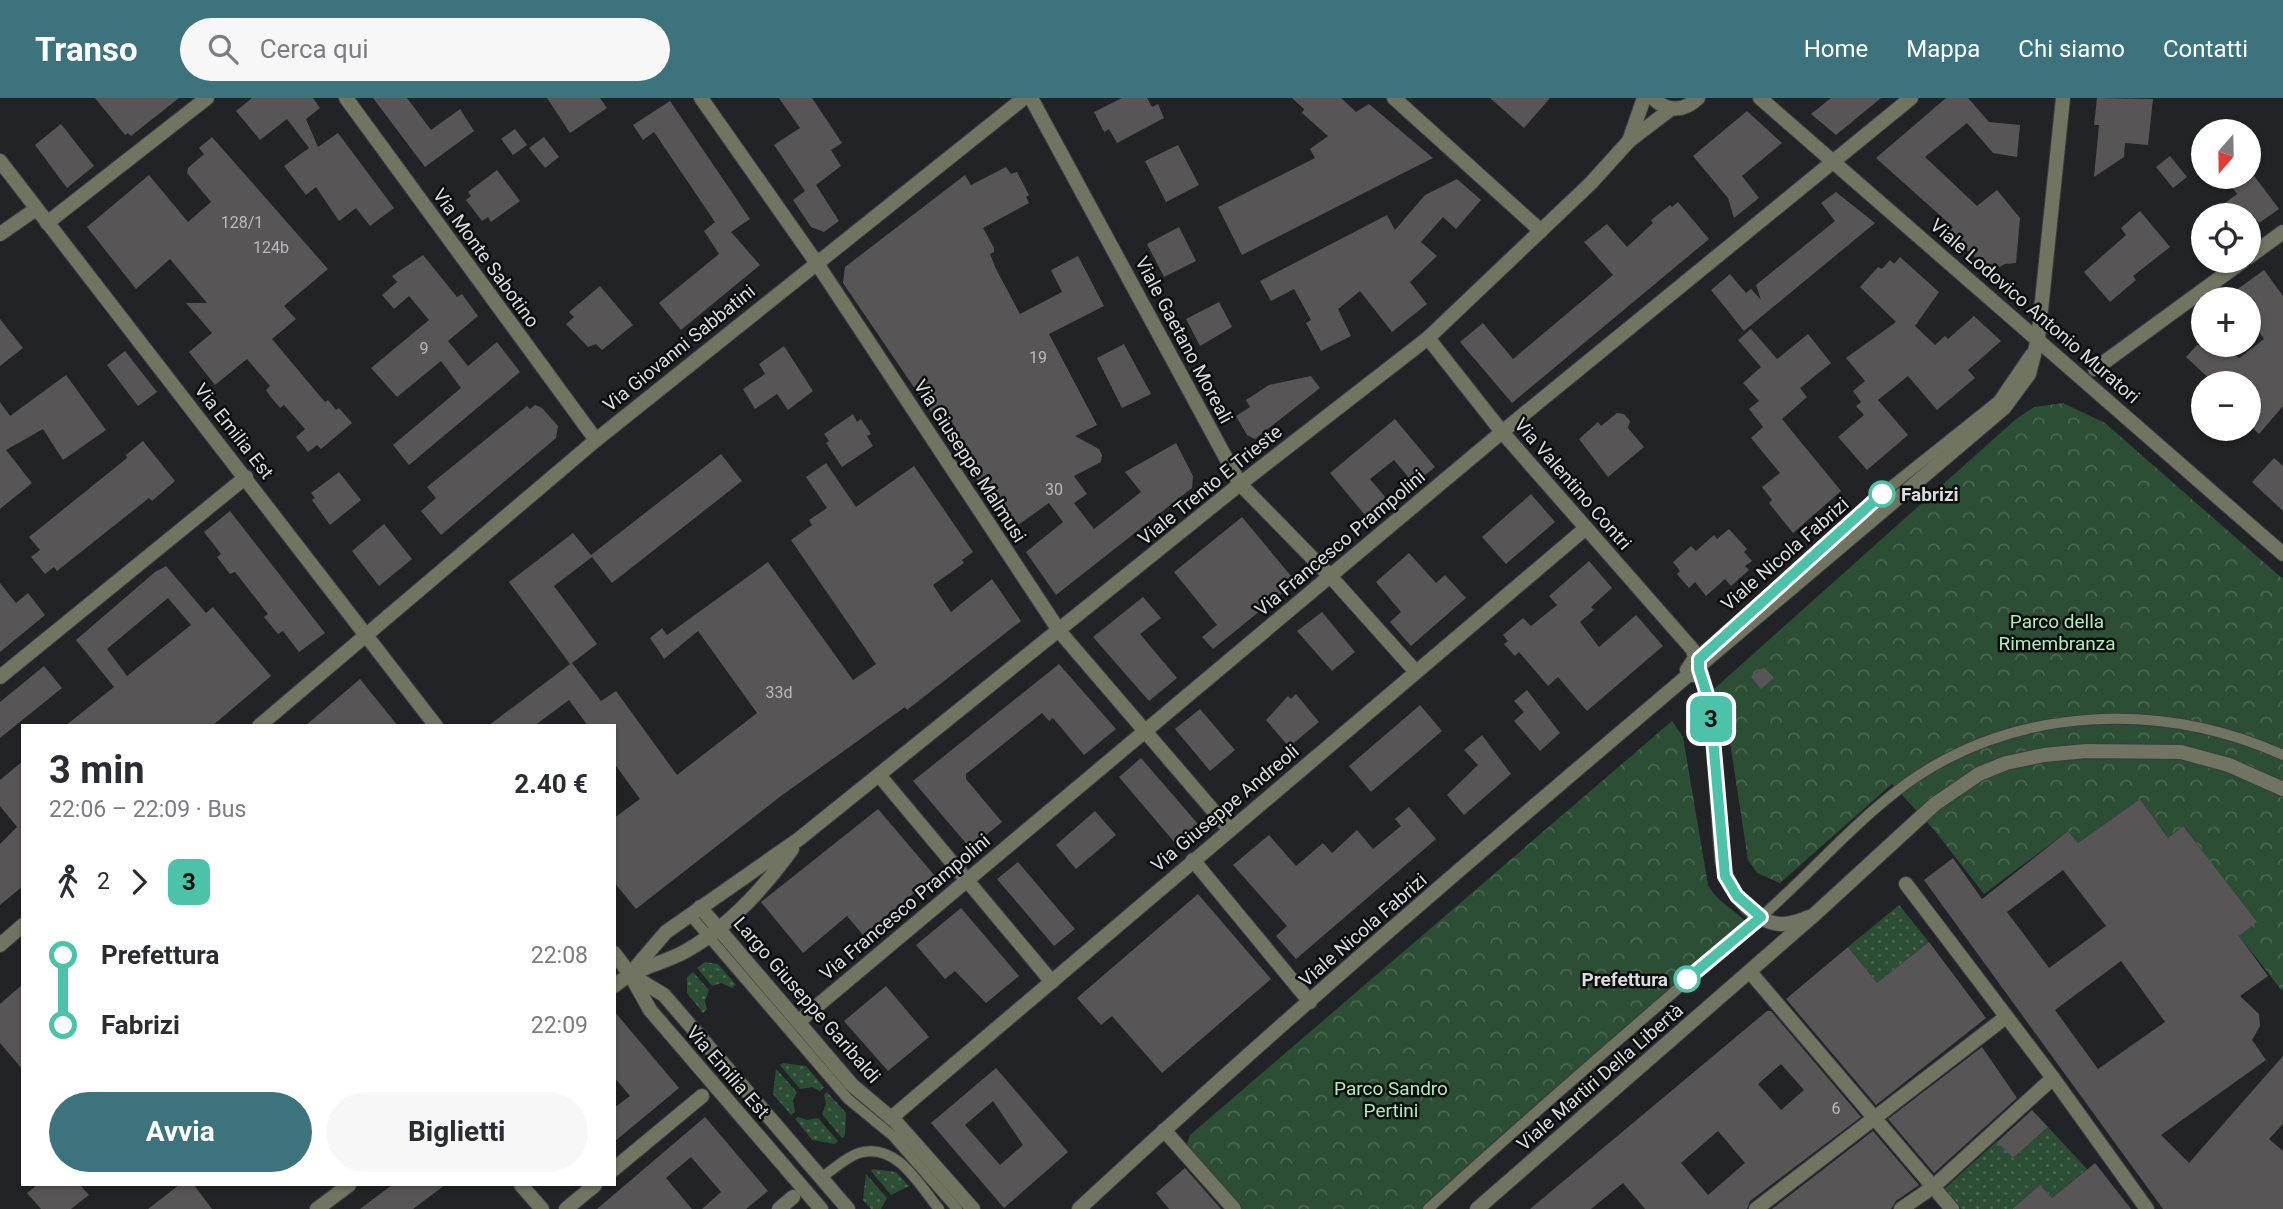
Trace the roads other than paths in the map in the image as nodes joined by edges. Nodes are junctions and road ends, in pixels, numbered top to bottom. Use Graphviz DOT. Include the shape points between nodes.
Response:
graph roads {
  1 [pos="207,98"];
  2 [pos="346,98"];
  3 [pos="701,98"];
  4 [pos="1024,98"];
  5 [pos="1031,98"];
  6 [pos="1395,98"];
  7 [pos="1644,98"];
  8 [pos="1653,98"];
  9 [pos="1698,98"];
  10 [pos="1760,98"];
  11 [pos="1911,98"];
  12 [pos="2063,98"];
  13 [pos="1671,109"];
  14 [pos="1629,141"];
  15 [pos="0,162"];
  16 [pos="1835,163"];
  17 [pos="36,209"];
  18 [pos="47,223"];
  19 [pos="1541,231"];
  20 [pos="2283,232"];
  21 [pos="0,234"];
  22 [pos="2261,248"];
  23 [pos="816,262"];
  24 [pos="2227,273"];
  25 [pos="1429,338"];
  26 [pos="2038,339"];
  27 [pos="2095,369"];
  28 [pos="1502,432"];
  29 [pos="596,440"];
  30 [pos="246,477"];
  31 [pos="1240,484"];
  32 [pos="1586,528"];
  33 [pos="2283,554"];
  34 [pos="1331,577"];
  35 [pos="1060,632"];
  36 [pos="365,637"];
  37 [pos="1693,650"];
  38 [pos="1416,672"];
  39 [pos="1696,672"];
  40 [pos="0,677"];
  41 [pos="1675,685"];
  42 [pos="261,724"];
  43 [pos="434,724"];
  44 [pos="1145,730"];
  45 [pos="2283,755"];
  46 [pos="878,775"];
  47 [pos="2283,789"];
  48 [pos="1229,829"];
  49 [pos="799,839"];
  50 [pos="1194,860"];
  51 [pos="968,880"];
  52 [pos="1906,884"];
  53 [pos="695,911"];
  54 [pos="1814,915"];
  55 [pos="1761,917"];
  56 [pos="21,927"];
  57 [pos="713,930"];
  58 [pos="0,945"];
  59 [pos="616,956"];
  60 [pos="1750,972"];
  61 [pos="630,974"];
  62 [pos="1052,982"];
  63 [pos="616,984"];
  64 [pos="1310,1002"];
  65 [pos="2006,1017"];
  66 [pos="798,1022"];
  67 [pos="2053,1078"];
  68 [pos="702,1096"];
  69 [pos="891,1118"];
  70 [pos="1873,1120"];
  71 [pos="1164,1130"];
  72 [pos="616,1167"];
  73 [pos="822,1177"];
  74 [pos="348,1186"];
  75 [pos="522,1186"];
  76 [pos="594,1186"];
  77 [pos="1933,1187"];
  78 [pos="793,1197"];
  79 [pos="317,1209"];
  80 [pos="542,1209"];
  81 [pos="566,1209"];
  82 [pos="779,1209"];
  83 [pos="821,1209"];
  84 [pos="848,1209"];
  85 [pos="939,1209"];
  86 [pos="957,1209"];
  87 [pos="972,1209"];
  88 [pos="1079,1209"];
  89 [pos="1234,1209"];
  90 [pos="1428,1209"];
  91 [pos="1478,1209"];
  92 [pos="1756,1209"];
  93 [pos="1901,1209"];
  94 [pos="1952,1209"];
  95 [pos="2147,1209"];
  1 -- 18 [label="street"];
  2 -- 29 [label="street, Via Monte Sabotino"];
  3 -- 23 [label="street, Via Giuseppe Malmusi"];
  4 -- 23 [label="street, Via Giovanni Sabbatini"];
  5 -- 31 [label="street, Viale Gaetano Moreali"];
  6 -- 19 [label="street"];
  7 -- 14 [label="street, Viale Trento E Trieste"];
  8 -- 13 [label="street"];
  9 -- 13 [label="street" via="1688,107"];
  10 -- 16 [label="street, Viale Lodovico Antonio Muratori"];
  11 -- 16 [label="street, Via Francesco Prampolini"];
  12 -- 26 [label="street, Viale Nicola Fabrizi"];
  13 -- 14 [label="street, Viale Trento E Trieste"];
  14 -- 19 [label="street, Viale Trento E Trieste"];
  15 -- 17 [label="street, Via Emilia Est"];
  16 -- 26 [label="street, Viale Lodovico Antonio Muratori"];
  16 -- 28 [label="street, Via Francesco Prampolini"];
  17 -- 18 [label="street, Via Emilia Est"];
  17 -- 21 [label="street"];
  18 -- 30 [label="street, Via Emilia Est"];
  19 -- 25 [label="street, Viale Trento E Trieste"];
  20 -- 22 [label="street"];
  23 -- 29 [label="street, Via Giovanni Sabbatini"];
  23 -- 35 [label="street, Via Giuseppe Malmusi"];
  24 -- 27 [label="street"];
  25 -- 28 [label="street, Via Valentino Contri"];
  25 -- 31 [label="street, Viale Trento E Trieste"];
  26 -- 33 [label="street, Viale Lodovico Antonio Muratori"];
  26 -- 39 [label="street, Viale Nicola Fabrizi" via="2029,374 2004,408"];
  28 -- 32 [label="street, Via Valentino Contri"];
  28 -- 34 [label="street, Via Francesco Prampolini"];
  29 -- 36 [label="street, Via Giovanni Sabbatini"];
  30 -- 36 [label="street, Via Emilia Est"];
  30 -- 40 [label="street"];
  31 -- 34 [label="street, Viale Gaetano Moreali"];
  31 -- 35 [label="street, Viale Trento E Trieste"];
  32 -- 37 [label="street, Via Valentino Contri"];
  32 -- 38 [label="street, Via Giuseppe Andreoli"];
  34 -- 38 [label="street, Viale Gaetano Moreali"];
  34 -- 44 [label="street, Via Francesco Prampolini"];
  35 -- 44 [label="street, Via Giuseppe Malmusi"];
  35 -- 46 [label="street, Viale Trento E Trieste"];
  36 -- 42 [label="street, Via Giovanni Sabbatini"];
  36 -- 43 [label="street, Via Emilia Est"];
  37 -- 41 [label="street, Viale Nicola Fabrizi" via="1693,663"];
  38 -- 48 [label="street, Via Giuseppe Andreoli"];
  39 -- 41 [label="street, Viale Nicola Fabrizi"];
  39 -- 55 [label="street" via="1710,704 1725,876 1737,896"];
  41 -- 64 [label="street, Viale Nicola Fabrizi"];
  44 -- 48 [label="street, Via Giuseppe Malmusi"];
  44 -- 51 [label="street, Via Francesco Prampolini"];
  45 -- 55 [label="lane" via="2243,738 2163,721 2066,721 1993,737 1906,784"];
  46 -- 49 [label="street, Viale Trento E Trieste"];
  46 -- 51 [label="street"];
  47 -- 54 [label="street, Viale Martiri Della Libertà" via="2229,765 2181,752 2087,751 2006,763 1961,784 1935,804"];
  48 -- 50 [label="street, Via Giuseppe Andreoli"];
  49 -- 53 [label="street, Viale Trento E Trieste"];
  49 -- 57 [label="street, Viale Trento E Trieste" via="766,885"];
  50 -- 62 [label="street, Via Giuseppe Andreoli"];
  50 -- 64 [label="street"];
  51 -- 62 [label="street"];
  51 -- 66 [label="street, Via Francesco Prampolini"];
  52 -- 65 [label="street"];
  53 -- 57 [label="street, Largo Giuseppe Garibaldi"];
  53 -- 61 [label="street, Viale Trento E Trieste" via="666,932"];
  54 -- 55 [label="street" via="1783,924"];
  54 -- 60 [label="street, Viale Martiri Della Libertà"];
  55 -- 90 [label="lane"];
  56 -- 58 [label="street"];
  57 -- 61 [label="street, Viale Trento E Trieste" via="686,951"];
  57 -- 66 [label="street, Largo Giuseppe Garibaldi"];
  57 -- 86 [label="lane, Largo Giuseppe Garibaldi" via="848,1099 892,1136"];
  59 -- 61 [label="street, Via Emilia Est"];
  60 -- 70 [label="street"];
  60 -- 91 [label="street, Viale Martiri Della Libertà"];
  61 -- 63 [label="street"];
  61 -- 73 [label="street" via="664,995"];
  61 -- 83 [label="street, Via Emilia Est" via="650,1010"];
  62 -- 69 [label="street, Via Giuseppe Andreoli"];
  64 -- 71 [label="street, Viale Nicola Fabrizi"];
  65 -- 67 [label="street"];
  65 -- 70 [label="street"];
  66 -- 69 [label="street, Largo Giuseppe Garibaldi" via="852,1085"];
  67 -- 77 [label="street"];
  67 -- 95 [label="street"];
  68 -- 72 [label="street"];
  69 -- 87 [label="street, Largo Giuseppe Garibaldi"];
  70 -- 77 [label="street"];
  70 -- 92 [label="street"];
  71 -- 88 [label="street, Viale Nicola Fabrizi"];
  71 -- 89 [label="street"];
  73 -- 84 [label="street"];
  73 -- 85 [label="lane" via="858,1153 878,1151 897,1158"];
  74 -- 79 [label="street"];
  75 -- 80 [label="street"];
  76 -- 81 [label="street"];
  77 -- 93 [label="street"];
  77 -- 94 [label="street"];
  78 -- 82 [label="street"];
}
